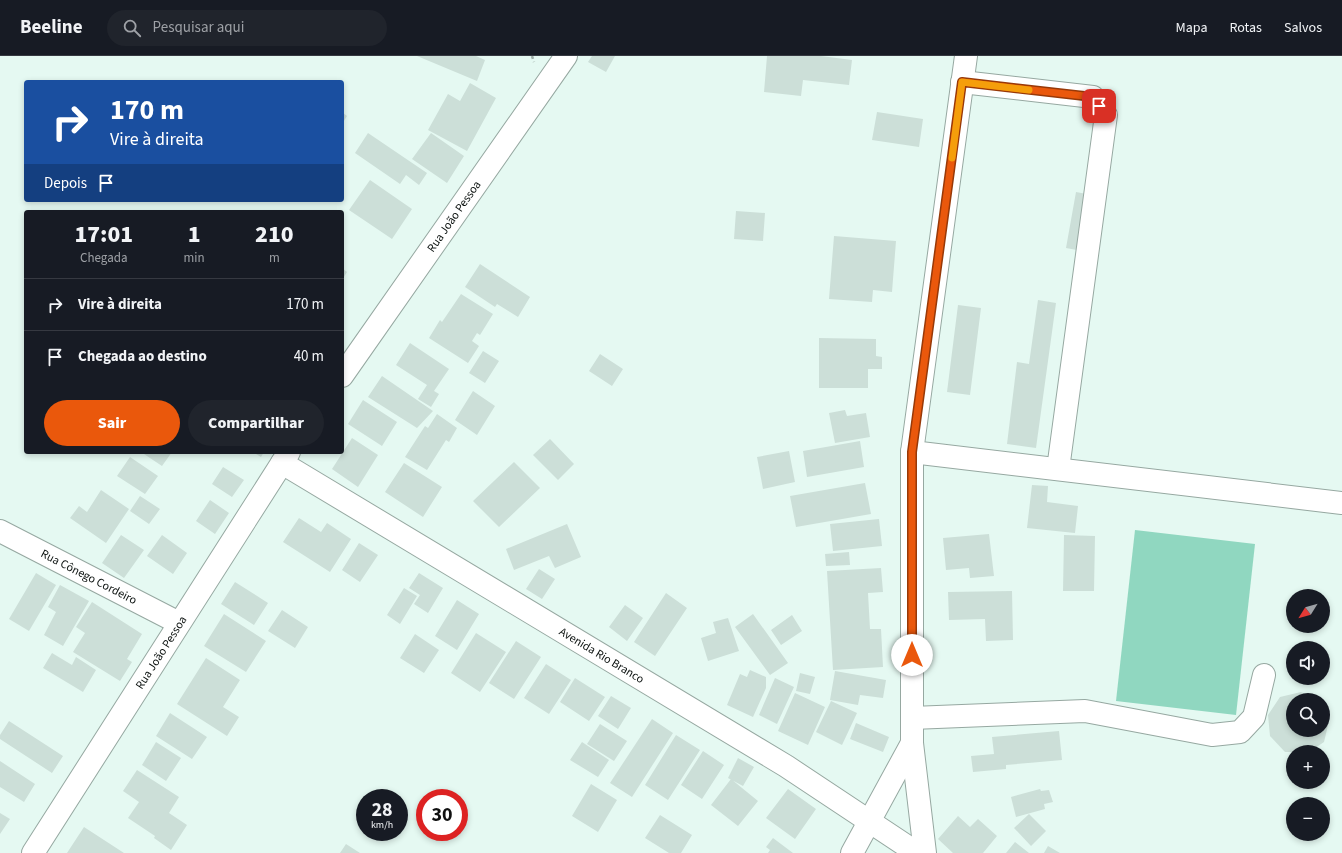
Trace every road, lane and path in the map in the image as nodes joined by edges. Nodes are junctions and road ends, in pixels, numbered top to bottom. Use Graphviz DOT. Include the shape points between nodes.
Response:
graph roads {
  1 [pos="566,56"];
  2 [pos="966,56"];
  3 [pos="962,82"];
  4 [pos="344,373"];
  5 [pos="912,452"];
  6 [pos="285,457"];
  7 [pos="1058,469"];
  8 [pos="1342,503"];
  9 [pos="0,531"];
  10 [pos="179,623"];
  11 [pos="1264,675"];
  12 [pos="912,718"];
  13 [pos="912,743"];
  14 [pos="870,822"];
  15 [pos="33,853"];
  16 [pos="852,853"];
  17 [pos="917,853"];
  18 [pos="925,853"];
  1 -- 4 [label="street, Rua João Pessoa"];
  2 -- 3 [label="street"];
  3 -- 5 [label="street"];
  3 -- 7 [label="street" via="1093,97 1106,115"];
  5 -- 7 [label="street"];
  5 -- 12 [label="street"];
  6 -- 10 [label="street, Rua João Pessoa"];
  6 -- 14 [label="street, Avenida Rio Branco" via="786,766"];
  7 -- 8 [label="street"];
  9 -- 10 [label="street, Rua Cônego Cordeiro"];
  10 -- 15 [label="street, Rua João Pessoa"];
  11 -- 12 [label="street" via="1254,717 1240,732 1212,735 1085,711"];
  12 -- 13 [label="street"];
  13 -- 14 [label="street"];
  13 -- 18 [label="street"];
  14 -- 16 [label="street"];
  14 -- 17 [label="street, Avenida Rio Branco"];
}
